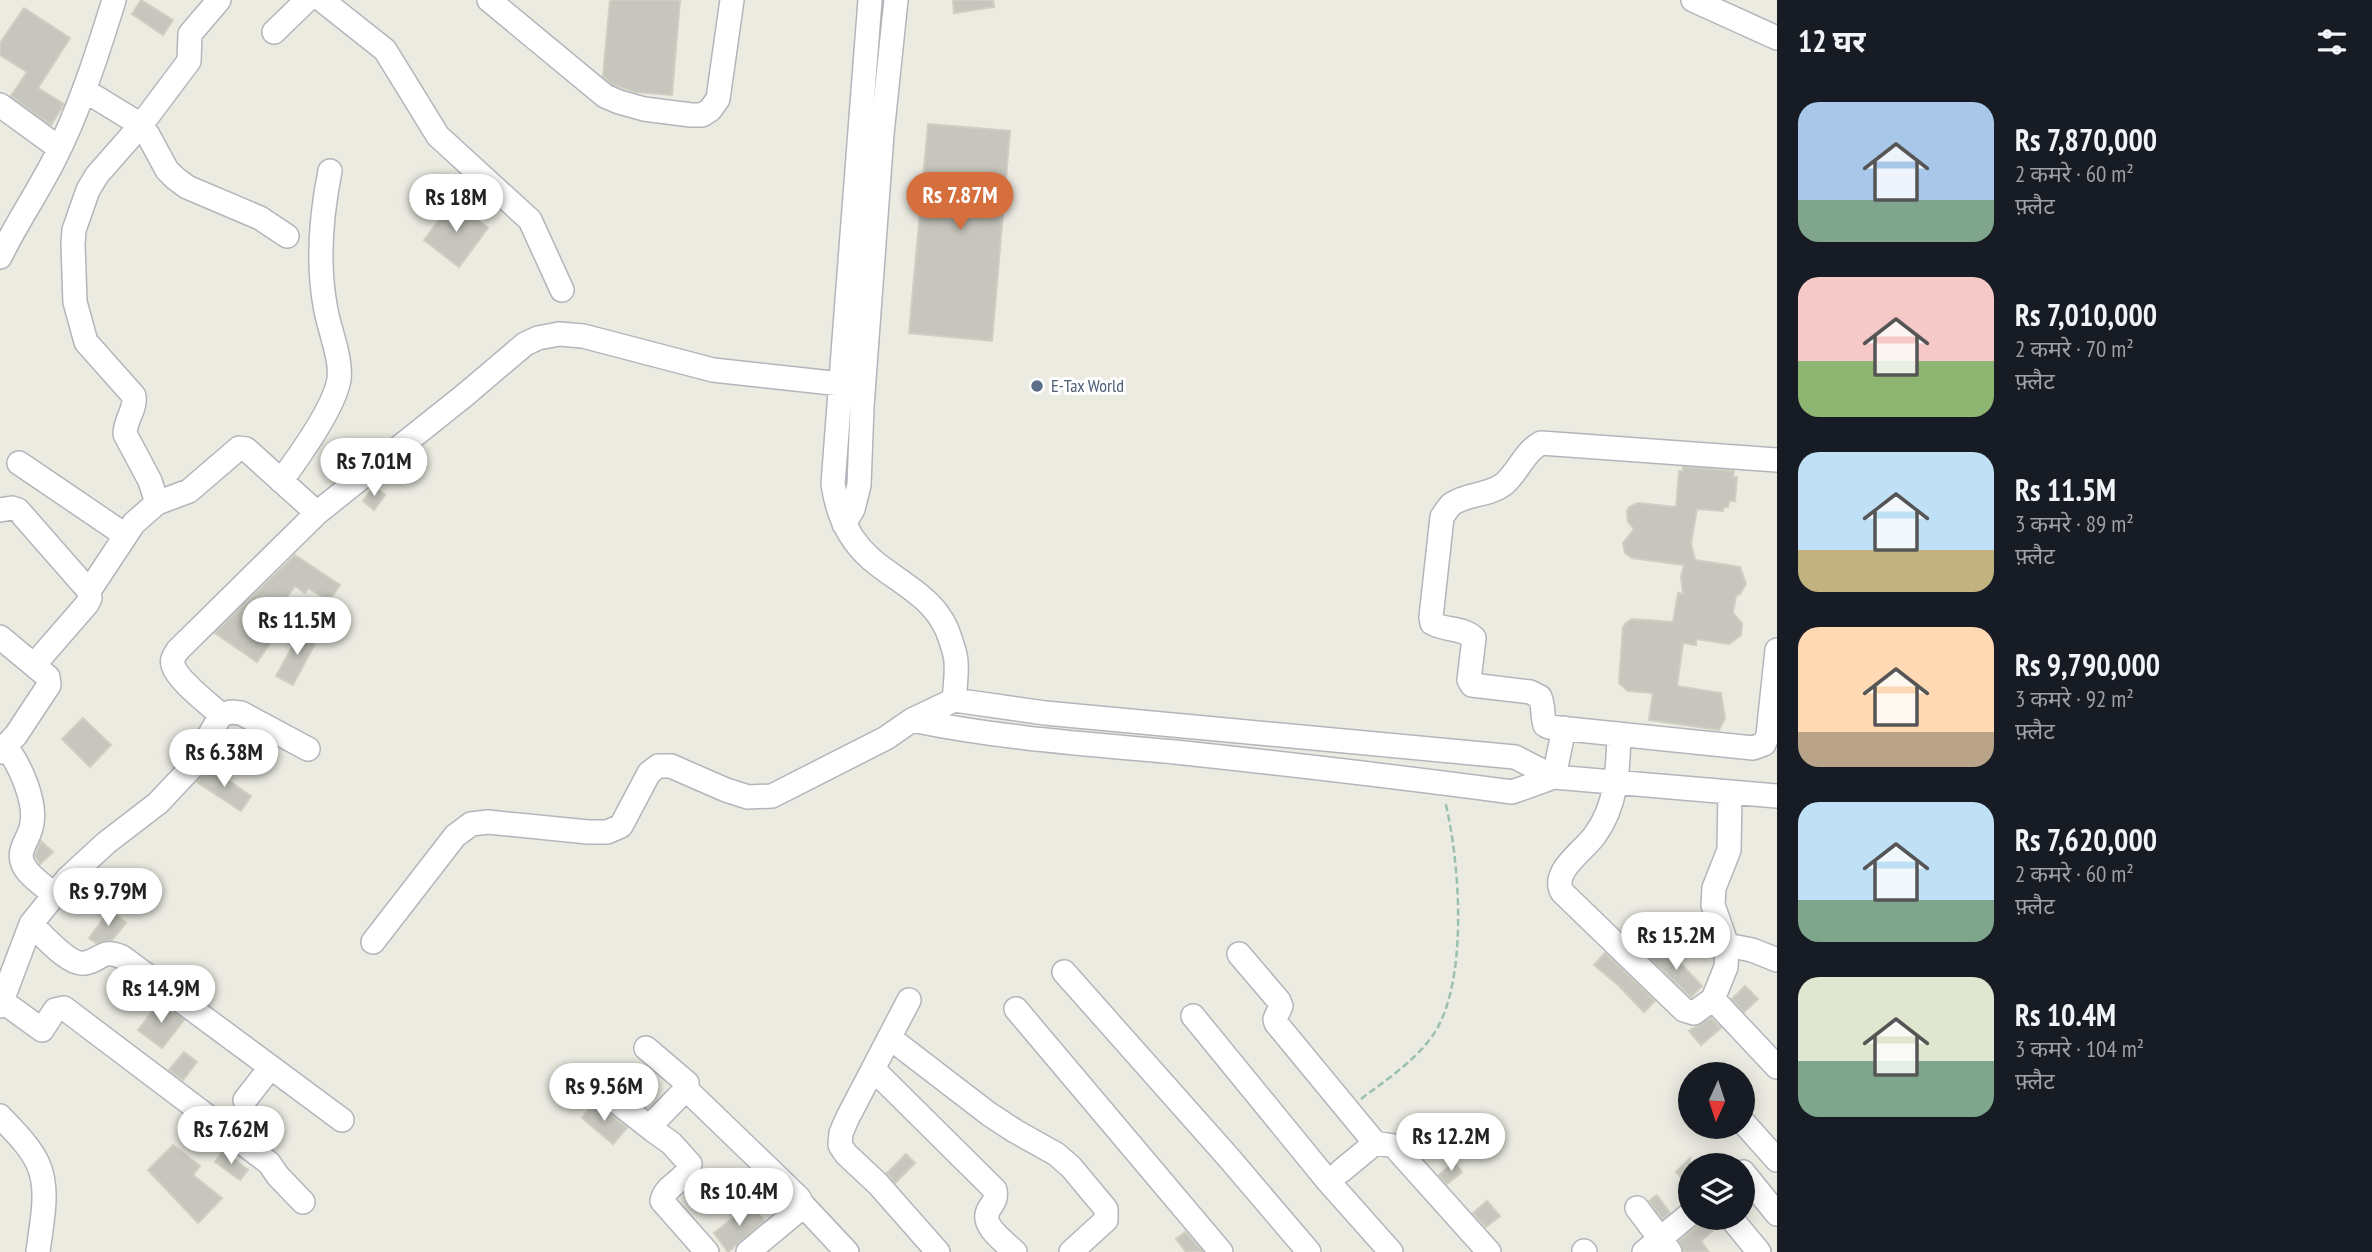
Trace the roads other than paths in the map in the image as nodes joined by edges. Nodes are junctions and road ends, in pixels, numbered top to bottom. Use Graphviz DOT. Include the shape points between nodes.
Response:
graph roads {
  1 [pos="114,0"];
  2 [pos="219,0"];
  3 [pos="307,0"];
  4 [pos="322,0"];
  5 [pos="489,0"];
  6 [pos="732,0"];
  7 [pos="870,0"];
  8 [pos="896,0"];
  9 [pos="1693,0"];
  10 [pos="274,32"];
  11 [pos="1777,38"];
  12 [pos="83,90"];
  13 [pos="0,105"];
  14 [pos="141,125"];
  15 [pos="59,148"];
  16 [pos="330,172"];
  17 [pos="287,236"];
  18 [pos="0,257"];
  19 [pos="562,290"];
  20 [pos="849,371"];
  21 [pos="1777,460"];
  22 [pos="19,463"];
  23 [pos="281,481"];
  24 [pos="157,503"];
  25 [pos="0,510"];
  26 [pos="317,513"];
  27 [pos="125,535"];
  28 [pos="89,591"];
  29 [pos="0,637"];
  30 [pos="1777,650"];
  31 [pos="34,665"];
  32 [pos="954,700"];
  33 [pos="221,715"];
  34 [pos="912,720"];
  35 [pos="1564,729"];
  36 [pos="1619,734"];
  37 [pos="3,749"];
  38 [pos="307,749"];
  39 [pos="1554,777"];
  40 [pos="1617,782"];
  41 [pos="1730,792"];
  42 [pos="1777,796"];
  43 [pos="54,895"];
  44 [pos="31,924"];
  45 [pos="373,942"];
  46 [pos="1727,945"];
  47 [pos="1239,954"];
  48 [pos="1777,960"];
  49 [pos="1064,972"];
  50 [pos="1713,999"];
  51 [pos="909,1000"];
  52 [pos="1,1004"];
  53 [pos="1016,1009"];
  54 [pos="1193,1016"];
  55 [pos="890,1038"];
  56 [pos="646,1048"];
  57 [pos="1777,1067"];
  58 [pos="270,1068"];
  59 [pos="873,1069"];
  60 [pos="686,1089"];
  61 [pos="612,1098"];
  62 [pos="246,1100"];
  63 [pos="0,1116"];
  64 [pos="342,1120"];
  65 [pos="654,1131"];
  66 [pos="1755,1135"];
  67 [pos="1375,1143"];
  68 [pos="1771,1153"];
  69 [pos="1755,1162"];
  70 [pos="1340,1172"];
  71 [pos="1755,1185"];
  72 [pos="303,1202"];
  73 [pos="802,1204"];
  74 [pos="1637,1208"];
  75 [pos="1777,1214"];
  76 [pos="1678,1226"];
  77 [pos="1741,1230"];
  78 [pos="1658,1247"];
  79 [pos="38,1252"];
  80 [pos="707,1252"];
  81 [pos="748,1252"];
  82 [pos="847,1252"];
  83 [pos="938,1252"];
  84 [pos="1015,1252"];
  85 [pos="1071,1252"];
  86 [pos="1221,1252"];
  87 [pos="1309,1252"];
  88 [pos="1391,1252"];
  89 [pos="1489,1252"];
  90 [pos="1759,1252"];
  1 -- 12 [label="street"];
  2 -- 14 [label="street" via="190,34 189,61"];
  3 -- 10 [label="street"];
  4 -- 19 [label="street" via="385,50 438,136 530,220"];
  5 -- 6 [label="street" via="604,96 644,109 702,115 718,99"];
  7 -- 20 [label="street"];
  8 -- 20 [label="street"];
  9 -- 11 [label="street"];
  12 -- 14 [label="street"];
  12 -- 15 [label="street"];
  13 -- 15 [label="street"];
  14 -- 17 [label="street" via="175,178 260,218"];
  14 -- 24 [label="street" via="88,190 74,230 73,275 86,342 134,396 125,434"];
  15 -- 18 [label="street"];
  16 -- 23 [label="street" via="323,207 321,267 339,379 316,430"];
  20 -- 26 [label="street" via="713,370 583,336 538,338"];
  20 -- 32 [label="street" via="833,484 836,506 870,558 935,608 956,661"];
  21 -- 35 [label="street" via="1541,443 1531,448 1503,484 1452,504 1442,517 1432,623 1475,638 1472,685 1541,697 1545,725"];
  22 -- 27 [label="street"];
  23 -- 24 [label="street" via="246,449 239,448 189,491"];
  23 -- 26 [label="street"];
  24 -- 27 [label="street"];
  25 -- 28 [label="street" via="18,510"];
  26 -- 33 [label="street" via="173,658 181,678"];
  27 -- 28 [label="street"];
  28 -- 31 [label="street" via="87,604"];
  29 -- 31 [label="street"];
  30 -- 36 [label="street" via="1764,744 1753,748"];
  31 -- 37 [label="street" via="48,677 49,685"];
  32 -- 34 [label="street"];
  32 -- 39 [label="street" via="1045,713 1516,757"];
  33 -- 38 [label="street" via="241,713"];
  33 -- 43 [label="street" via="190,769"];
  34 -- 39 [label="street" via="956,729 1512,792"];
  34 -- 45 [label="street" via="772,796 748,797 671,766 658,766 649,773 621,826 607,832 471,824 455,836"];
  35 -- 36 [label="street"];
  35 -- 39 [label="street"];
  36 -- 40 [label="street"];
  37 -- 43 [label="street" via="17,760 32,812 22,861"];
  39 -- 40 [label="street"];
  40 -- 41 [label="street"];
  40 -- 50 [label="street" via="1597,833 1563,869 1558,885 1684,1010 1694,1013"];
  41 -- 42 [label="street"];
  41 -- 46 [label="street" via="1729,850 1714,888 1713,905"];
  43 -- 44 [label="street"];
  44 -- 52 [label="street"];
  44 -- 58 [label="street" via="76,962 112,953 121,957"];
  46 -- 48 [label="street"];
  46 -- 50 [label="street" via="1726,967"];
  47 -- 67 [label="street" via="1279,1002 1276,1023"];
  49 -- 87 [label="street"];
  50 -- 57 [label="street"];
  51 -- 55 [label="street"];
  52 -- 72 [label="street" via="42,1030 55,1010 64,1009 260,1156"];
  53 -- 86 [label="street"];
  54 -- 88 [label="street"];
  55 -- 59 [label="street"];
  55 -- 85 [label="street" via="989,1114 1072,1167 1107,1214"];
  56 -- 60 [label="street" via="684,1079"];
  58 -- 62 [label="street"];
  58 -- 64 [label="street"];
  59 -- 83 [label="street" via="841,1133 841,1145"];
  59 -- 84 [label="street" via="995,1190 988,1224"];
  60 -- 65 [label="street" via="657,1117"];
  60 -- 73 [label="street"];
  61 -- 65 [label="street"];
  63 -- 79 [label="street" via="40,1167 44,1199"];
  65 -- 80 [label="street" via="690,1164 687,1174 666,1190 662,1200"];
  66 -- 68 [label="street"];
  67 -- 70 [label="street"];
  67 -- 89 [label="street" via="1394,1146"];
  68 -- 69 [label="street"];
  71 -- 75 [label="street"];
  73 -- 81 [label="street"];
  73 -- 82 [label="street"];
  74 -- 78 [label="street"];
  76 -- 78 [label="street"];
  77 -- 90 [label="street"];
}
